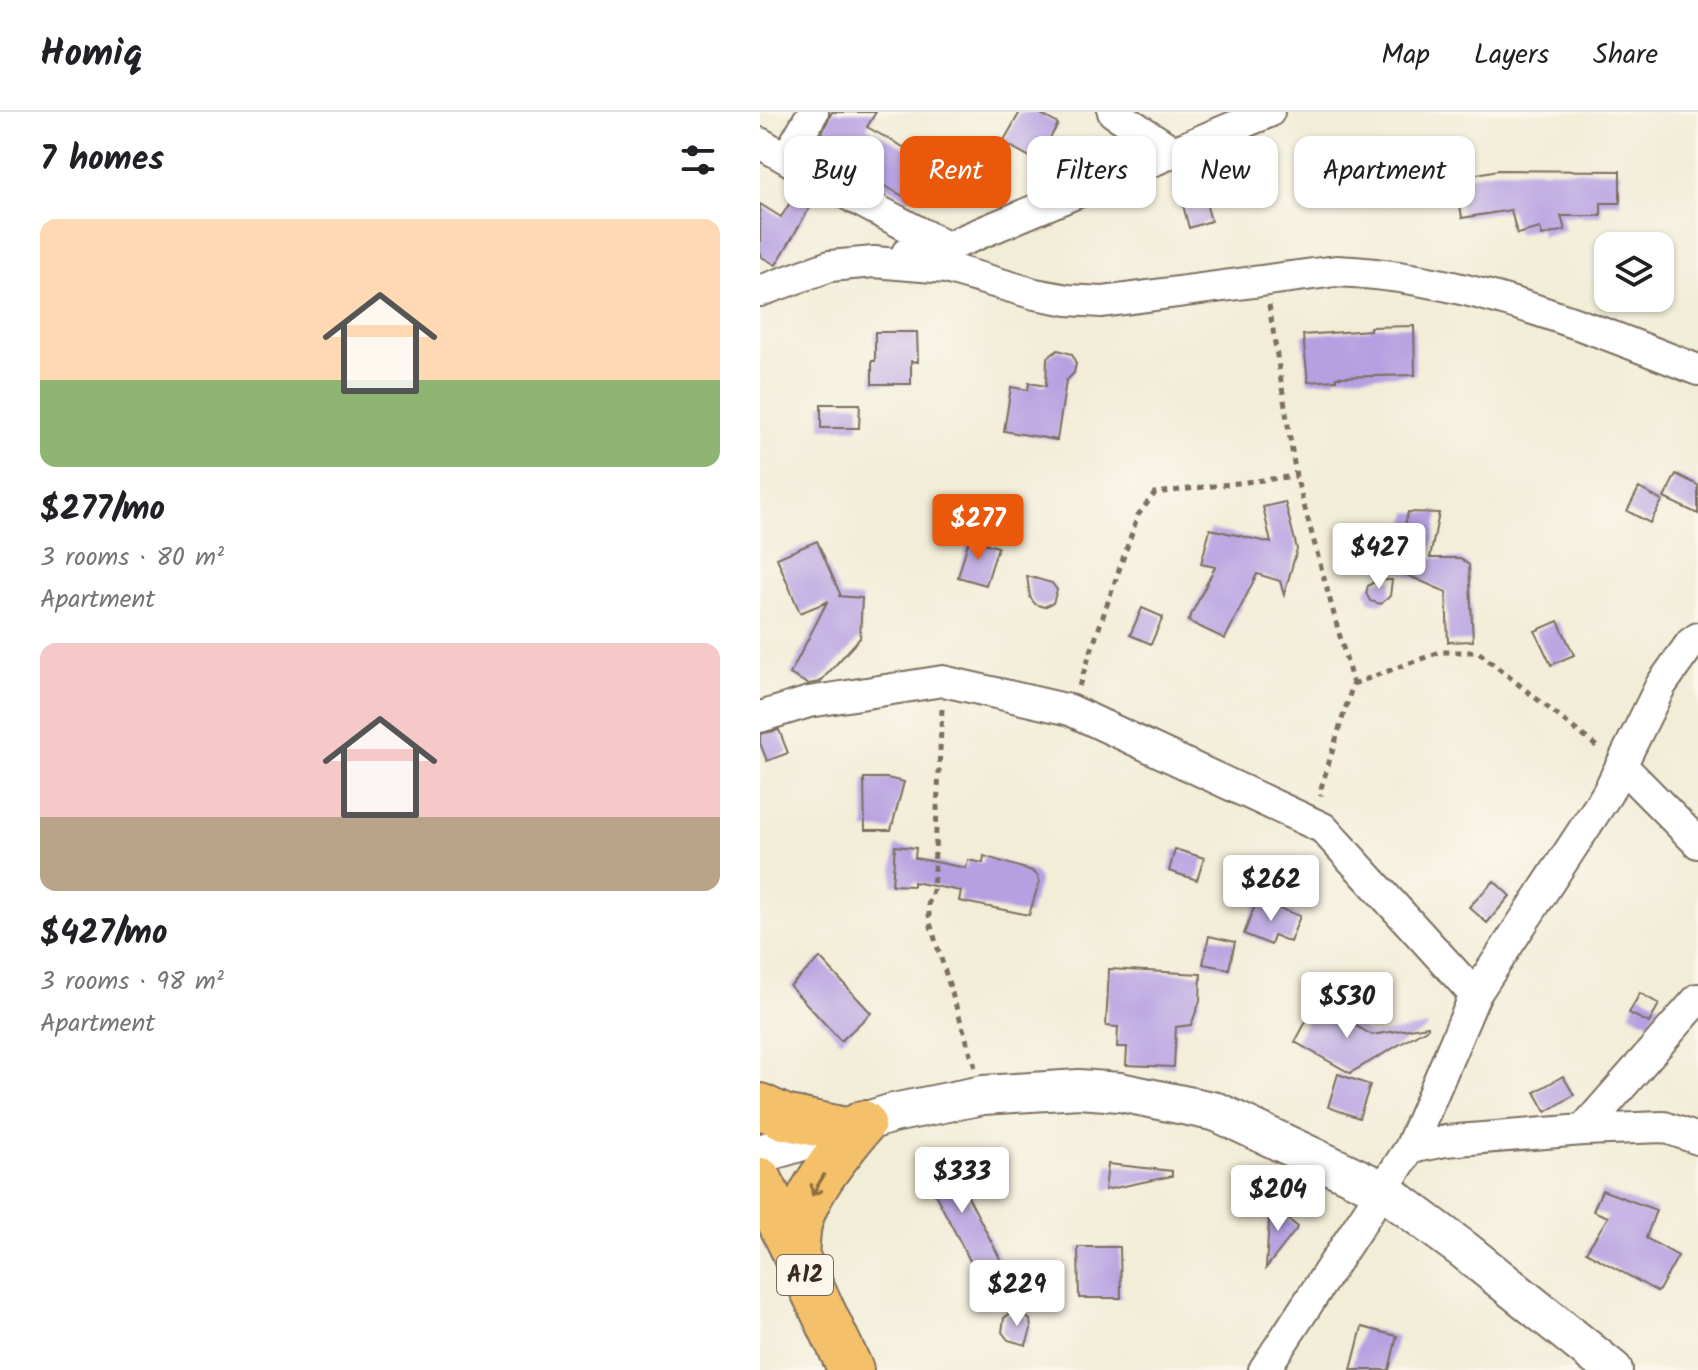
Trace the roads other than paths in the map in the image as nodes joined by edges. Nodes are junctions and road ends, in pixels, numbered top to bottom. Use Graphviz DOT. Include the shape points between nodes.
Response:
graph roads {
  1 [pos="813,112"];
  2 [pos="1113,112"];
  3 [pos="1269,112"];
  4 [pos="799,136"];
  5 [pos="1212,136"];
  6 [pos="760,143"];
  7 [pos="1172,151"];
  8 [pos="1172,153"];
  9 [pos="784,155"];
  10 [pos="873,208"];
  11 [pos="947,247"];
  12 [pos="830,266"];
  13 [pos="760,291"];
  14 [pos="1698,370"];
  15 [pos="1698,638"];
  16 [pos="760,717"];
  17 [pos="1622,766"];
  18 [pos="1698,843"];
  19 [pos="1475,995"];
  20 [pos="1698,999"];
  21 [pos="760,1106"];
  22 [pos="854,1126"];
  23 [pos="1583,1130"];
  24 [pos="1698,1139"];
  25 [pos="1410,1148"];
  26 [pos="760,1154"];
  27 [pos="760,1180"];
  28 [pos="1383,1190"];
  29 [pos="778,1252"];
  30 [pos="821,1370"];
  31 [pos="851,1370"];
  32 [pos="1264,1370"];
  33 [pos="1613,1370"];
  1 -- 4 [label="street"];
  2 -- 7 [label="street"];
  3 -- 5 [label="street"];
  6 -- 9 [label="street"];
  8 -- 11 [label="street"];
  10 -- 11 [label="street"];
  11 -- 12 [label="street"];
  12 -- 13 [label="street"];
  12 -- 14 [label="street" via="874,262 946,268 1035,294 1102,302 1350,272 1462,287 1580,323"];
  15 -- 17 [label="street" via="1661,685"];
  16 -- 19 [label="street" via="835,697 943,681 1070,710 1323,828"];
  17 -- 18 [label="street"];
  17 -- 19 [label="street"];
  19 -- 25 [label="street"];
  20 -- 23 [label="street"];
  21 -- 22 [label="main road" via="784,1117"];
  22 -- 26 [label="street"];
  22 -- 28 [label="street" via="983,1095 1120,1092 1217,1112"];
  22 -- 29 [label="main road, one-way"];
  23 -- 24 [label="street" via="1664,1127"];
  23 -- 25 [label="street"];
  25 -- 28 [label="street"];
  27 -- 29 [label="main road, A12"];
  28 -- 32 [label="street"];
  28 -- 33 [label="street"];
  29 -- 30 [label="main road, A12"];
  29 -- 31 [label="main road, A12"];
}
